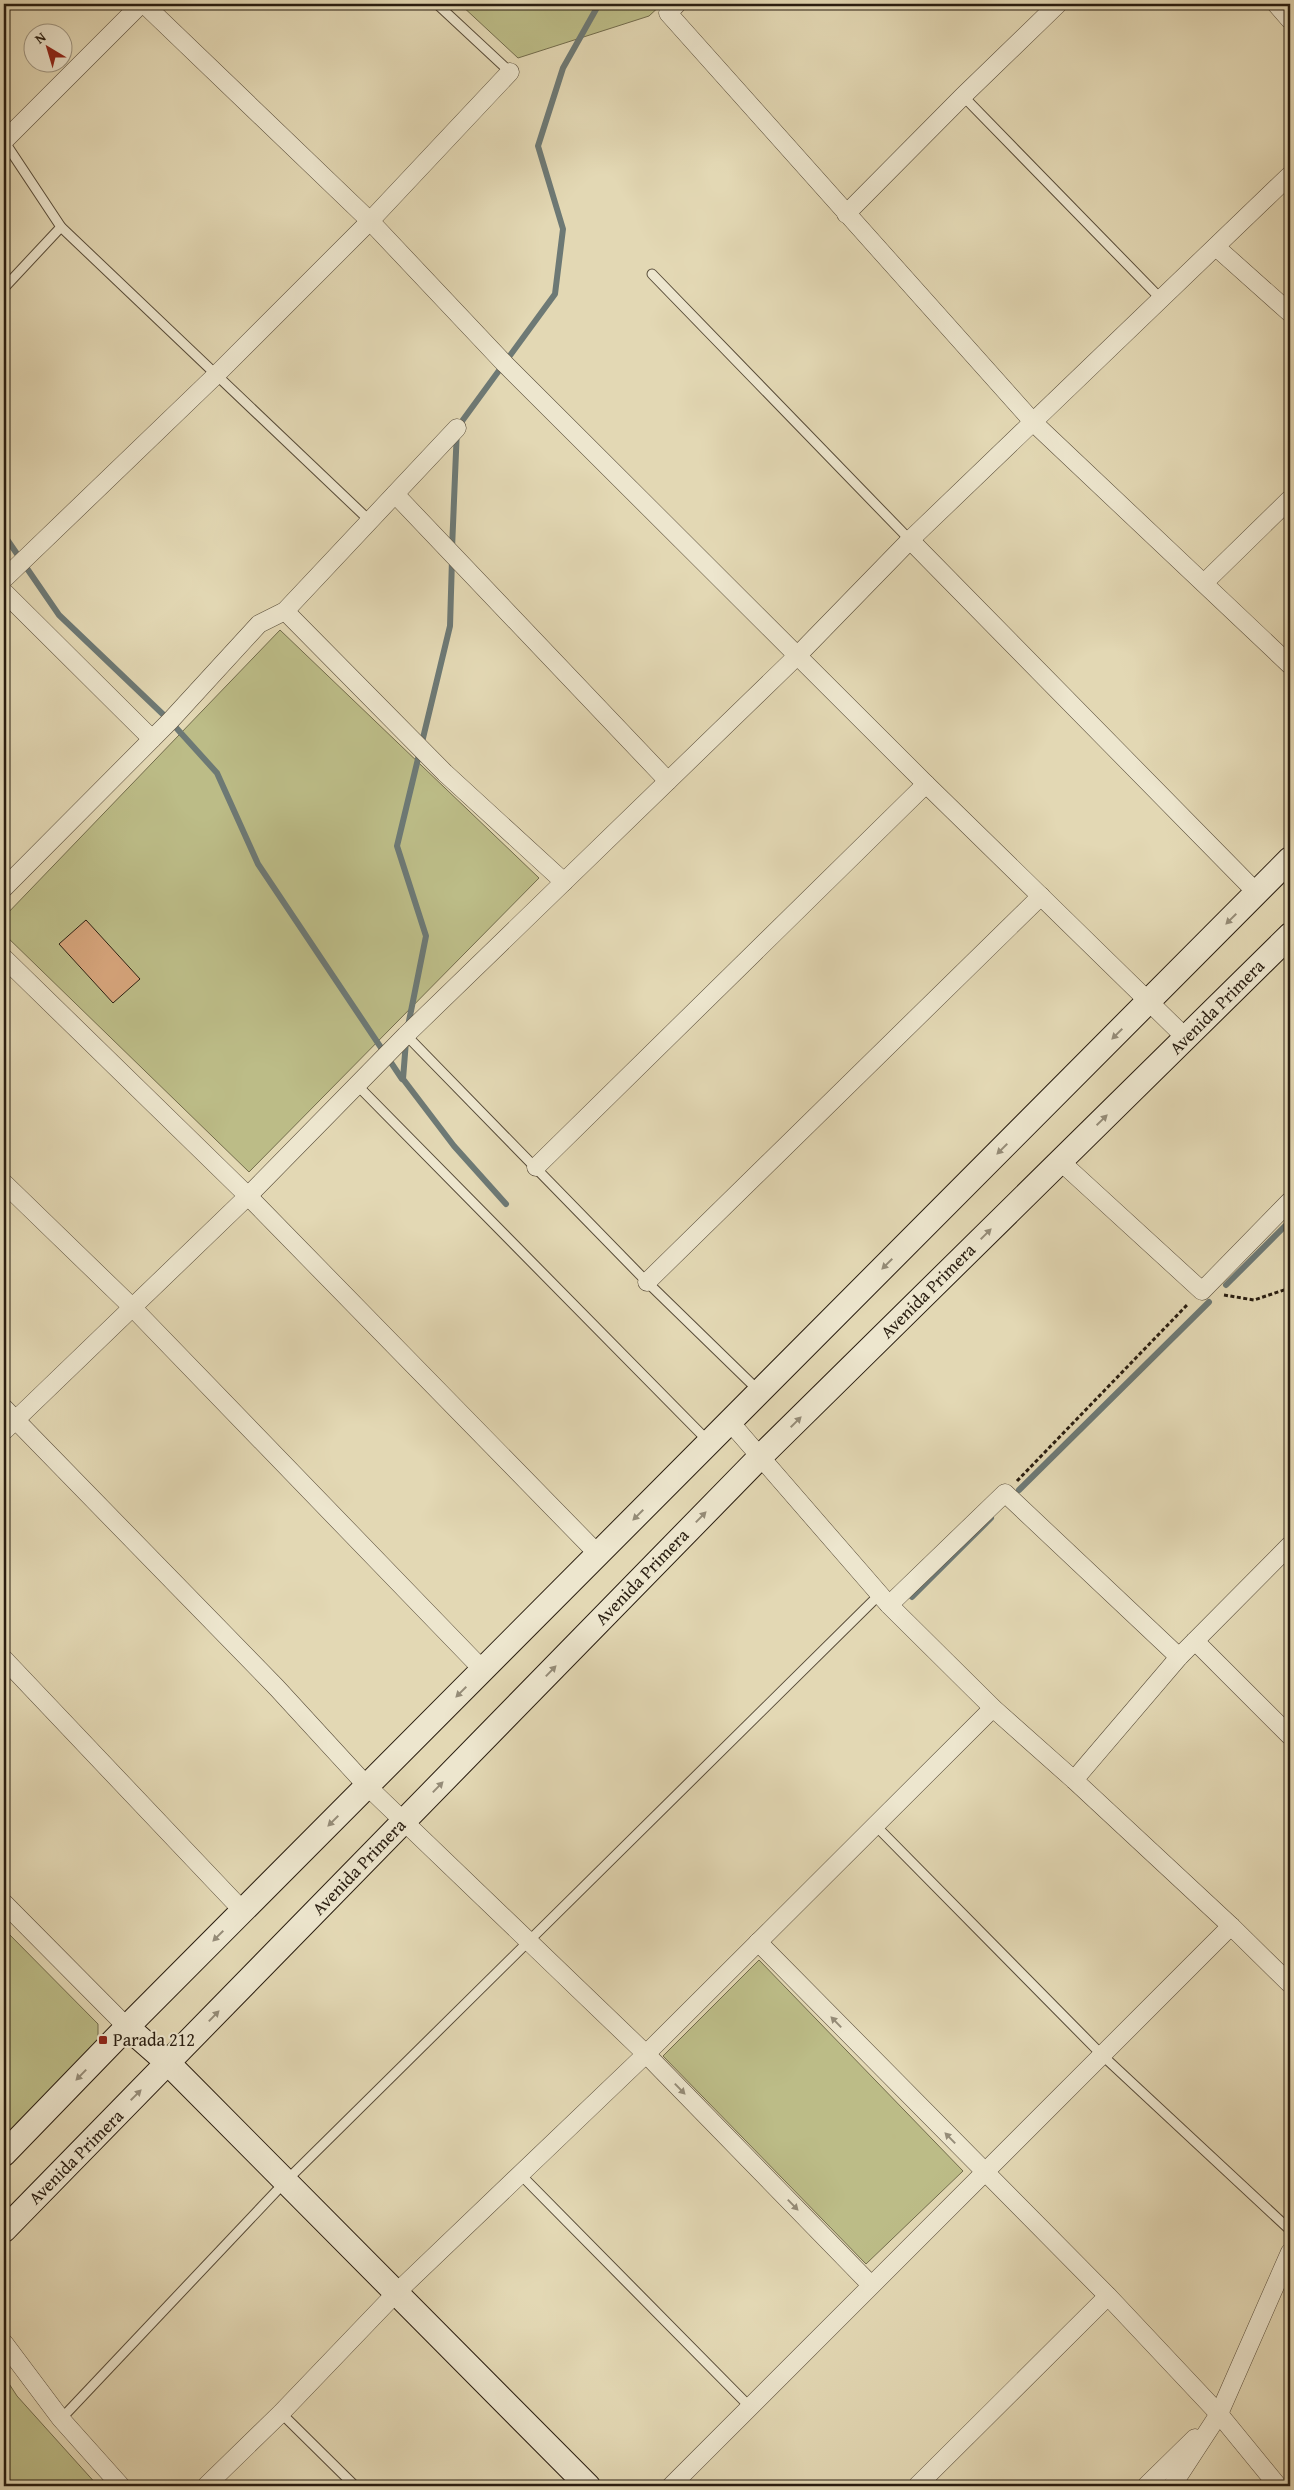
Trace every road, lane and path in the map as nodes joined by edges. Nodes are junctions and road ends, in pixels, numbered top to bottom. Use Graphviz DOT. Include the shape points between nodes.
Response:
graph roads {
  1 [pos="142,4"];
  2 [pos="437,4"];
  3 [pos="677,4"];
  4 [pos="1058,4"];
  5 [pos="1276,4"];
  6 [pos="1290,20"];
  7 [pos="510,72"];
  8 [pos="962,96"];
  9 [pos="4,141"];
  10 [pos="1290,175"];
  11 [pos="846,214"];
  12 [pos="370,221"];
  13 [pos="61,227"];
  14 [pos="1216,247"];
  15 [pos="652,274"];
  16 [pos="4,288"];
  17 [pos="1162,300"];
  18 [pos="1290,313"];
  19 [pos="215,376"];
  20 [pos="1034,423"];
  21 [pos="458,428"];
  22 [pos="395,494"];
  23 [pos="1290,499"];
  24 [pos="370,521"];
  25 [pos="910,540"];
  26 [pos="4,579"];
  27 [pos="1204,583"];
  28 [pos="4,592"];
  29 [pos="285,611"];
  30 [pos="798,655"];
  31 [pos="1290,665"];
  32 [pos="152,739"];
  33 [pos="668,781"];
  34 [pos="926,784"];
  35 [pos="1290,859"];
  36 [pos="564,882"];
  37 [pos="4,888"];
  38 [pos="1257,893"];
  39 [pos="1041,896"];
  40 [pos="1290,935"];
  41 [pos="4,958"];
  42 [pos="1150,1000"];
  43 [pos="406,1035"];
  44 [pos="1186,1038"];
  45 [pos="357,1085"];
  46 [pos="1060,1161"];
  47 [pos="536,1167"];
  48 [pos="4,1183"];
  49 [pos="248,1196"];
  50 [pos="1290,1201"];
  51 [pos="647,1282"];
  52 [pos="1290,1288"];
  53 [pos="1202,1291"];
  54 [pos="133,1308"];
  55 [pos="760,1392"];
  56 [pos="8,1419"];
  57 [pos="730,1422"];
  58 [pos="709,1443"];
  59 [pos="761,1456"];
  60 [pos="1005,1493"];
  61 [pos="1290,1545"];
  62 [pos="598,1554"];
  63 [pos="885,1599"];
  64 [pos="1195,1641"];
  65 [pos="1179,1657"];
  66 [pos="4,1659"];
  67 [pos="483,1670"];
  68 [pos="993,1708"];
  69 [pos="1290,1736"];
  70 [pos="1074,1780"];
  71 [pos="367,1786"];
  72 [pos="404,1822"];
  73 [pos="875,1825"];
  74 [pos="4,1903"];
  75 [pos="243,1910"];
  76 [pos="1231,1926"];
  77 [pos="529,1942"];
  78 [pos="758,1942"];
  79 [pos="1290,1984"];
  80 [pos="127,2027"];
  81 [pos="646,2054"];
  82 [pos="1102,2055"];
  83 [pos="168,2063"];
  84 [pos="4,2154"];
  85 [pos="984,2173"];
  86 [pos="520,2174"];
  87 [pos="286,2181"];
  88 [pos="4,2230"];
  89 [pos="1290,2230"];
  90 [pos="1290,2252"];
  91 [pos="1286,2273"];
  92 [pos="872,2285"];
  93 [pos="396,2293"];
  94 [pos="1108,2296"];
  95 [pos="4,2343"];
  96 [pos="750,2406"];
  97 [pos="281,2413"];
  98 [pos="1219,2414"];
  99 [pos="62,2419"];
  100 [pos="121,2486"];
  101 [pos="206,2486"];
  102 [pos="355,2486"];
  103 [pos="588,2486"];
  104 [pos="671,2486"];
  105 [pos="917,2486"];
  106 [pos="1146,2486"];
  107 [pos="1172,2486"];
  108 [pos="1278,2486"];
  1 -- 9 [label="street"];
  1 -- 12 [label="street"];
  2 -- 7 [label="lane"];
  3 -- 11 [label="street" via="668,13"];
  4 -- 8 [label="street"];
  5 -- 6 [label="street"];
  7 -- 12 [label="street"];
  8 -- 11 [label="street"];
  8 -- 17 [label="lane"];
  9 -- 13 [label="lane"];
  10 -- 14 [label="street"];
  11 -- 20 [label="street"];
  12 -- 19 [label="street"];
  12 -- 30 [label="street" via="505,364"];
  13 -- 16 [label="lane"];
  13 -- 19 [label="lane"];
  14 -- 17 [label="street"];
  14 -- 18 [label="street"];
  15 -- 25 [label="lane"];
  17 -- 20 [label="street"];
  19 -- 24 [label="lane"];
  19 -- 26 [label="street"];
  20 -- 25 [label="street"];
  20 -- 27 [label="street"];
  21 -- 22 [label="street"];
  22 -- 24 [label="street"];
  22 -- 33 [label="street"];
  23 -- 27 [label="street"];
  24 -- 29 [label="street"];
  25 -- 30 [label="street"];
  25 -- 38 [label="street"];
  27 -- 31 [label="street"];
  28 -- 32 [label="street"];
  29 -- 32 [label="street" via="259,624"];
  29 -- 36 [label="street" via="446,773"];
  30 -- 33 [label="street"];
  30 -- 34 [label="street"];
  32 -- 37 [label="street"];
  33 -- 36 [label="street"];
  34 -- 39 [label="street"];
  34 -- 47 [label="street"];
  35 -- 38 [label="main road"];
  36 -- 43 [label="street"];
  38 -- 42 [label="main road, one-way"];
  39 -- 42 [label="street"];
  39 -- 51 [label="street"];
  40 -- 44 [label="main road, Avenida Primera"];
  41 -- 49 [label="street"];
  42 -- 44 [label="street"];
  42 -- 55 [label="main road, one-way"];
  43 -- 45 [label="street"];
  43 -- 47 [label="lane"];
  46 -- 44 [label="main road, Avenida Primera, one-way"];
  45 -- 49 [label="street"];
  45 -- 58 [label="lane"];
  46 -- 53 [label="street"];
  59 -- 46 [label="main road, Avenida Primera, one-way"];
  47 -- 51 [label="lane"];
  48 -- 54 [label="street"];
  49 -- 54 [label="street"];
  49 -- 62 [label="street"];
  50 -- 53 [label="street"];
  51 -- 55 [label="lane"];
  52 -- 53 [label="path" via="1254,1300"];
  53 -- 60 [label="path"];
  54 -- 56 [label="street"];
  54 -- 67 [label="street"];
  55 -- 57 [label="main road"];
  56 -- 71 [label="street" via="277,1688"];
  57 -- 58 [label="main road"];
  57 -- 59 [label="street"];
  58 -- 62 [label="main road, one-way"];
  59 -- 63 [label="street"];
  72 -- 59 [label="main road, Avenida Primera, one-way"];
  60 -- 63 [label="street"];
  60 -- 65 [label="street"];
  61 -- 64 [label="street"];
  62 -- 67 [label="main road"];
  63 -- 68 [label="street"];
  63 -- 77 [label="lane"];
  64 -- 65 [label="street"];
  64 -- 69 [label="street"];
  65 -- 70 [label="street"];
  66 -- 75 [label="street"];
  67 -- 71 [label="main road, one-way"];
  68 -- 70 [label="street"];
  68 -- 73 [label="street"];
  70 -- 76 [label="street"];
  71 -- 72 [label="street"];
  71 -- 75 [label="main road, one-way"];
  72 -- 77 [label="street"];
  83 -- 72 [label="main road, Avenida Primera, one-way"];
  73 -- 78 [label="street"];
  73 -- 82 [label="lane"];
  74 -- 80 [label="street"];
  75 -- 80 [label="main road, one-way"];
  76 -- 79 [label="street"];
  76 -- 82 [label="street"];
  77 -- 81 [label="street"];
  77 -- 87 [label="lane"];
  78 -- 81 [label="street"];
  85 -- 78 [label="street, one-way"];
  80 -- 83 [label="main road"];
  80 -- 84 [label="main road, one-way"];
  81 -- 86 [label="street"];
  81 -- 92 [label="street, one-way"];
  82 -- 85 [label="street"];
  82 -- 89 [label="lane"];
  83 -- 87 [label="main road"];
  88 -- 83 [label="main road, Avenida Primera, one-way"];
  85 -- 92 [label="street"];
  85 -- 94 [label="street"];
  86 -- 93 [label="street"];
  86 -- 96 [label="lane"];
  87 -- 93 [label="main road"];
  87 -- 99 [label="lane"];
  90 -- 91 [label="street"];
  91 -- 98 [label="street"];
  92 -- 96 [label="street"];
  93 -- 97 [label="street"];
  93 -- 103 [label="main road"];
  94 -- 98 [label="street"];
  94 -- 105 [label="street"];
  95 -- 99 [label="street"];
  96 -- 104 [label="street"];
  97 -- 101 [label="street"];
  97 -- 102 [label="lane"];
  98 -- 106 [label="street"];
  98 -- 107 [label="street"];
  98 -- 108 [label="street"];
  99 -- 100 [label="street"];
}
